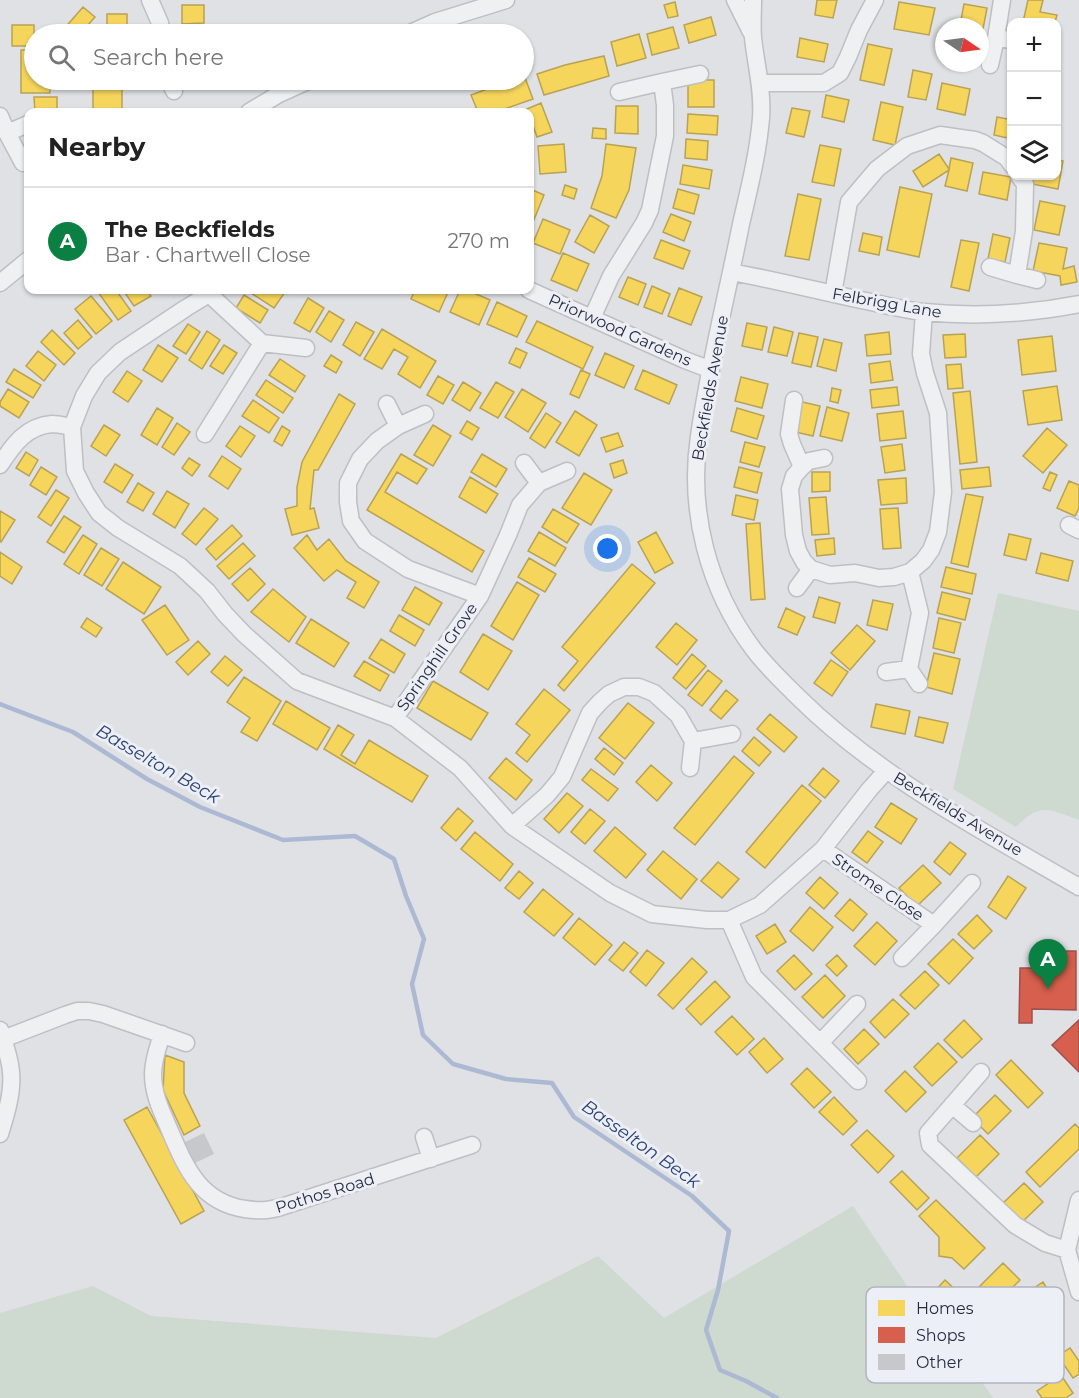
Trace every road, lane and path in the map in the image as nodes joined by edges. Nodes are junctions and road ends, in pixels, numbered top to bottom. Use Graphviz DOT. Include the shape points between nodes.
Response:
graph roads {
  1 [pos="150,0"];
  2 [pos="506,0"];
  3 [pos="735,0"];
  4 [pos="753,0"];
  5 [pos="875,0"];
  6 [pos="1002,0"];
  7 [pos="160,24"];
  8 [pos="430,24"];
  9 [pos="753,36"];
  10 [pos="1004,39"];
  11 [pos="990,65"];
  12 [pos="700,74"];
  13 [pos="662,82"];
  14 [pos="761,83"];
  15 [pos="288,90"];
  16 [pos="619,92"];
  17 [pos="256,108"];
  18 [pos="0,116"];
  19 [pos="24,126"];
  20 [pos="7,133"];
  21 [pos="1007,158"];
  22 [pos="23,163"];
  23 [pos="1022,180"];
  24 [pos="24,263"];
  25 [pos="990,267"];
  26 [pos="731,272"];
  27 [pos="1017,275"];
  28 [pos="1037,280"];
  29 [pos="0,283"];
  30 [pos="534,292"];
  31 [pos="208,294"];
  32 [pos="213,294"];
  33 [pos="832,294"];
  34 [pos="1079,304"];
  35 [pos="924,312"];
  36 [pos="592,318"];
  37 [pos="262,343"];
  38 [pos="306,348"];
  39 [pos="711,370"];
  40 [pos="794,400"];
  41 [pos="387,405"];
  42 [pos="425,414"];
  43 [pos="398,426"];
  44 [pos="72,427"];
  45 [pos="205,434"];
  46 [pos="824,459"];
  47 [pos="524,463"];
  48 [pos="0,465"];
  49 [pos="802,467"];
  50 [pos="567,471"];
  51 [pos="539,483"];
  52 [pos="811,569"];
  53 [pos="910,572"];
  54 [pos="797,588"];
  55 [pos="480,596"];
  56 [pos="909,669"];
  57 [pos="886,672"];
  58 [pos="919,684"];
  59 [pos="395,718"];
  60 [pos="732,734"];
  61 [pos="693,741"];
  62 [pos="690,768"];
  63 [pos="886,771"];
  64 [pos="512,826"];
  65 [pos="823,849"];
  66 [pos="972,883"];
  67 [pos="1079,887"];
  68 [pos="729,920"];
  69 [pos="934,925"];
  70 [pos="902,958"];
  71 [pos="857,1004"];
  72 [pos="2,1035"];
  73 [pos="162,1035"];
  74 [pos="186,1043"];
  75 [pos="820,1043"];
  76 [pos="981,1072"];
  77 [pos="858,1081"];
  78 [pos="952,1105"];
  79 [pos="973,1123"];
  80 [pos="0,1134"];
  81 [pos="423,1137"];
  82 [pos="472,1145"];
  83 [pos="431,1159"];
  84 [pos="1079,1200"];
  85 [pos="1067,1250"];
  86 [pos="1079,1292"];
  1 -- 7 [label="street"];
  2 -- 8 [label="street"];
  3 -- 9 [label="street, Beckfields Avenue"];
  4 -- 9 [label="street, Beckfields Avenue"];
  5 -- 14 [label="street" via="840,72 824,83"];
  6 -- 10 [label="street"];
  9 -- 14 [label="street, Beckfields Avenue"];
  10 -- 11 [label="street"];
  12 -- 13 [label="street"];
  13 -- 16 [label="street"];
  13 -- 36 [label="street" via="665,136 650,210 611,276"];
  14 -- 26 [label="street, Beckfields Avenue" via="757,147"];
  15 -- 17 [label="street"];
  18 -- 20 [label="street"];
  19 -- 20 [label="street"];
  20 -- 22 [label="street"];
  21 -- 33 [label="street" via="975,140 940,135 907,146 877,169 849,202"];
  23 -- 27 [label="street" via="1024,231"];
  24 -- 29 [label="street"];
  25 -- 27 [label="street"];
  26 -- 33 [label="street, Felbrigg Lane"];
  26 -- 39 [label="street, Beckfields Avenue"];
  27 -- 28 [label="street"];
  30 -- 36 [label="street, Priorwood Gardens"];
  31 -- 44 [label="street" via="120,352 98,373"];
  32 -- 37 [label="street"];
  33 -- 35 [label="street, Felbrigg Lane"];
  34 -- 35 [label="street, Felbrigg Lane" via="1016,313"];
  35 -- 53 [label="street" via="921,354 938,413 943,492 938,532 931,550"];
  36 -- 39 [label="street, Priorwood Gardens"];
  37 -- 38 [label="street"];
  37 -- 45 [label="street"];
  39 -- 63 [label="street, Beckfields Avenue" via="696,477 706,556 719,590 754,651 772,672 842,738"];
  40 -- 49 [label="street" via="789,434"];
  41 -- 43 [label="street"];
  42 -- 43 [label="street, Springhill Grove"];
  43 -- 55 [label="street, Springhill Grove" via="360,459 348,483 351,521 365,541 408,568"];
  44 -- 48 [label="street" via="53,424 35,429 20,438"];
  44 -- 59 [label="street" via="75,471 99,513 180,566 244,634 297,681"];
  46 -- 49 [label="street" via="809,460"];
  47 -- 51 [label="street"];
  49 -- 52 [label="street" via="790,489 794,535 798,552"];
  50 -- 51 [label="street, Springhill Grove"];
  51 -- 55 [label="street, Springhill Grove" via="520,505"];
  52 -- 53 [label="street" via="879,578"];
  52 -- 54 [label="street"];
  53 -- 56 [label="street" via="921,613"];
  55 -- 59 [label="street, Springhill Grove"];
  56 -- 57 [label="street"];
  56 -- 58 [label="street"];
  59 -- 64 [label="street" via="460,768"];
  60 -- 61 [label="street"];
  61 -- 62 [label="street"];
  61 -- 64 [label="street" via="678,715 654,693 624,687 609,694 590,713 562,777"];
  63 -- 65 [label="street"];
  63 -- 67 [label="street, Beckfields Avenue"];
  64 -- 68 [label="street" via="610,893 652,914"];
  65 -- 68 [label="street" via="760,905"];
  65 -- 69 [label="street, Strome Close"];
  66 -- 69 [label="street, Strome Close"];
  68 -- 75 [label="street" via="754,976"];
  69 -- 70 [label="street, Strome Close"];
  71 -- 75 [label="street"];
  72 -- 73 [label="street" via="77,1011 103,1014"];
  72 -- 80 [label="street" via="11,1074"];
  73 -- 74 [label="street"];
  73 -- 83 [label="street, Pothos Road" via="154,1059 154,1093 182,1159 197,1183 221,1203 264,1212"];
  75 -- 77 [label="street"];
  76 -- 78 [label="street"];
  78 -- 79 [label="street"];
  78 -- 85 [label="street" via="928,1133 930,1145 1015,1225 1045,1244"];
  81 -- 83 [label="street"];
  82 -- 83 [label="street, Pothos Road"];
  84 -- 85 [label="street"];
  85 -- 86 [label="street"];
}
